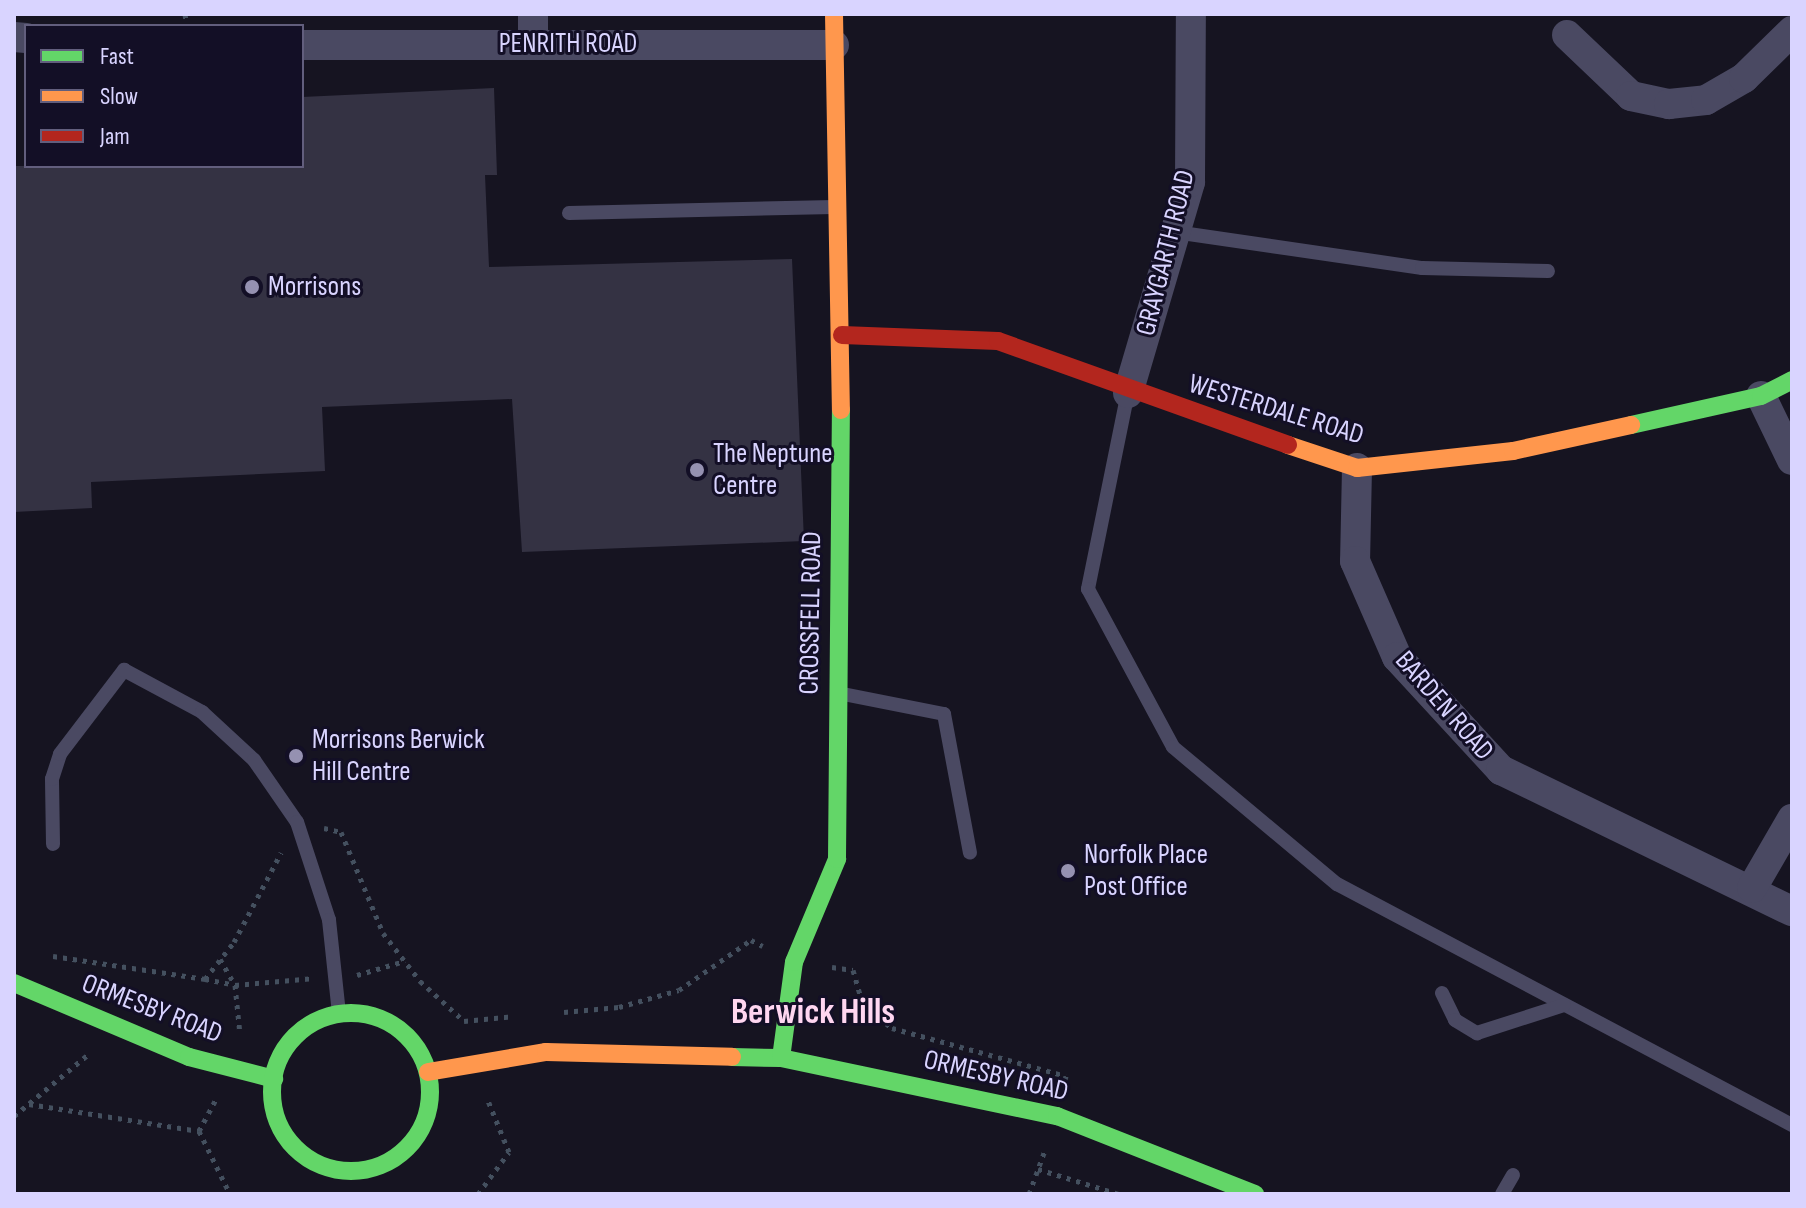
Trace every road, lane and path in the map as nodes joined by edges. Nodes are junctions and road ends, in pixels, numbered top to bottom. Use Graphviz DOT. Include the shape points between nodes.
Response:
graph roads {
  1 [pos="834,14"];
  2 [pos="1191,14"];
  3 [pos="533,28"];
  4 [pos="1792,31"];
  5 [pos="1567,35"];
  6 [pos="304,45"];
  7 [pos="834,45"];
  8 [pos="838,207"];
  9 [pos="569,213"];
  10 [pos="1175,232"];
  11 [pos="1548,271"];
  12 [pos="842,335"];
  13 [pos="1792,380"];
  14 [pos="1128,393"];
  15 [pos="1761,396"];
  16 [pos="1792,460"];
  17 [pos="1357,468"];
  18 [pos="839,693"];
  19 [pos="1792,819"];
  20 [pos="297,822"];
  21 [pos="53,844"];
  22 [pos="970,853"];
  23 [pos="1752,888"];
  24 [pos="1792,911"];
  25 [pos="47,955"];
  26 [pos="405,961"];
  27 [pos="794,962"];
  28 [pos="337,977"];
  29 [pos="205,979"];
  30 [pos="14,983"];
  31 [pos="1442,993"];
  32 [pos="1564,1005"];
  33 [pos="557,1013"];
  34 [pos="339,1014"];
  35 [pos="526,1015"];
  36 [pos="464,1021"];
  37 [pos="120,1029"];
  38 [pos="781,1058"];
  39 [pos="475,1064"];
  40 [pos="428,1072"];
  41 [pos="274,1079"];
  42 [pos="29,1104"];
  43 [pos="14,1116"];
  44 [pos="1057,1116"];
  45 [pos="1792,1125"];
  46 [pos="1038,1169"];
  47 [pos="1513,1175"];
  48 [pos="358,1185"];
  49 [pos="230,1194"];
  50 [pos="478,1194"];
  51 [pos="1029,1194"];
  52 [pos="1119,1194"];
  53 [pos="1255,1194"];
  54 [pos="1502,1194"];
  1 -- 7 [label="street, CROSSFELL ROAD"];
  2 -- 10 [label="street, GRAYGARTH ROAD" via="1190,182"];
  3 -- 6 [label="street, PENRITH ROAD"];
  3 -- 7 [label="street, PENRITH ROAD"];
  4 -- 5 [label="street" via="1744,78 1706,100 1669,104 1631,96"];
  7 -- 8 [label="street, CROSSFELL ROAD"];
  8 -- 9 [label="lane"];
  8 -- 12 [label="street, CROSSFELL ROAD"];
  10 -- 11 [label="lane" via="1422,268"];
  10 -- 14 [label="street, GRAYGARTH ROAD"];
  12 -- 14 [label="street, WESTERDALE ROAD" via="998,341"];
  12 -- 18 [label="street, CROSSFELL ROAD"];
  13 -- 15 [label="street, WESTERDALE ROAD"];
  14 -- 17 [label="street, WESTERDALE ROAD"];
  14 -- 32 [label="lane" via="1088,589 1173,747 1337,884"];
  15 -- 16 [label="street"];
  15 -- 17 [label="street, WESTERDALE ROAD" via="1513,451"];
  17 -- 23 [label="street, BARDEN ROAD" via="1355,561 1397,657 1501,770"];
  18 -- 22 [label="lane" via="944,714"];
  18 -- 27 [label="street, CROSSFELL ROAD" via="837,859"];
  19 -- 23 [label="street"];
  20 -- 21 [label="lane" via="226,733 124,670 60,754 52,779"];
  20 -- 26 [label="path" via="341,832 383,933"];
  20 -- 28 [label="lane" via="329,920"];
  20 -- 29 [label="path" via="234,942"];
  23 -- 24 [label="street, BARDEN ROAD"];
  25 -- 29 [label="path"];
  26 -- 28 [label="path" via="384,973"];
  26 -- 36 [label="path"];
  27 -- 33 [label="path" via="751,940 679,990 619,1007"];
  27 -- 38 [label="street, CROSSFELL ROAD"];
  27 -- 44 [label="path" via="853,970 863,1004 892,1028 1066,1076"];
  28 -- 29 [label="path" via="235,985"];
  28 -- 34 [label="lane"];
  30 -- 37 [label="street, ORMESBY ROAD"];
  31 -- 32 [label="lane" via="1455,1020 1477,1033"];
  32 -- 45 [label="lane"];
  34 -- 40 [label="street" via="395,1026"];
  34 -- 41 [label="street" via="314,1022 286,1046"];
  35 -- 36 [label="path"];
  36 -- 39 [label="path"];
  37 -- 41 [label="street, ORMESBY ROAD"];
  37 -- 42 [label="path"];
  38 -- 39 [label="street, ORMESBY ROAD" via="546,1052"];
  38 -- 44 [label="street, ORMESBY ROAD"];
  39 -- 40 [label="street, ORMESBY ROAD"];
  39 -- 50 [label="path" via="509,1152"];
  40 -- 48 [label="street" via="429,1106 418,1133 405,1150"];
  41 -- 48 [label="street" via="279,1126 301,1154"];
  42 -- 43 [label="path"];
  42 -- 49 [label="path" via="199,1131"];
  44 -- 46 [label="path"];
  44 -- 53 [label="street, ORMESBY ROAD"];
  46 -- 51 [label="path"];
  46 -- 52 [label="path"];
  47 -- 54 [label="lane"];
}
